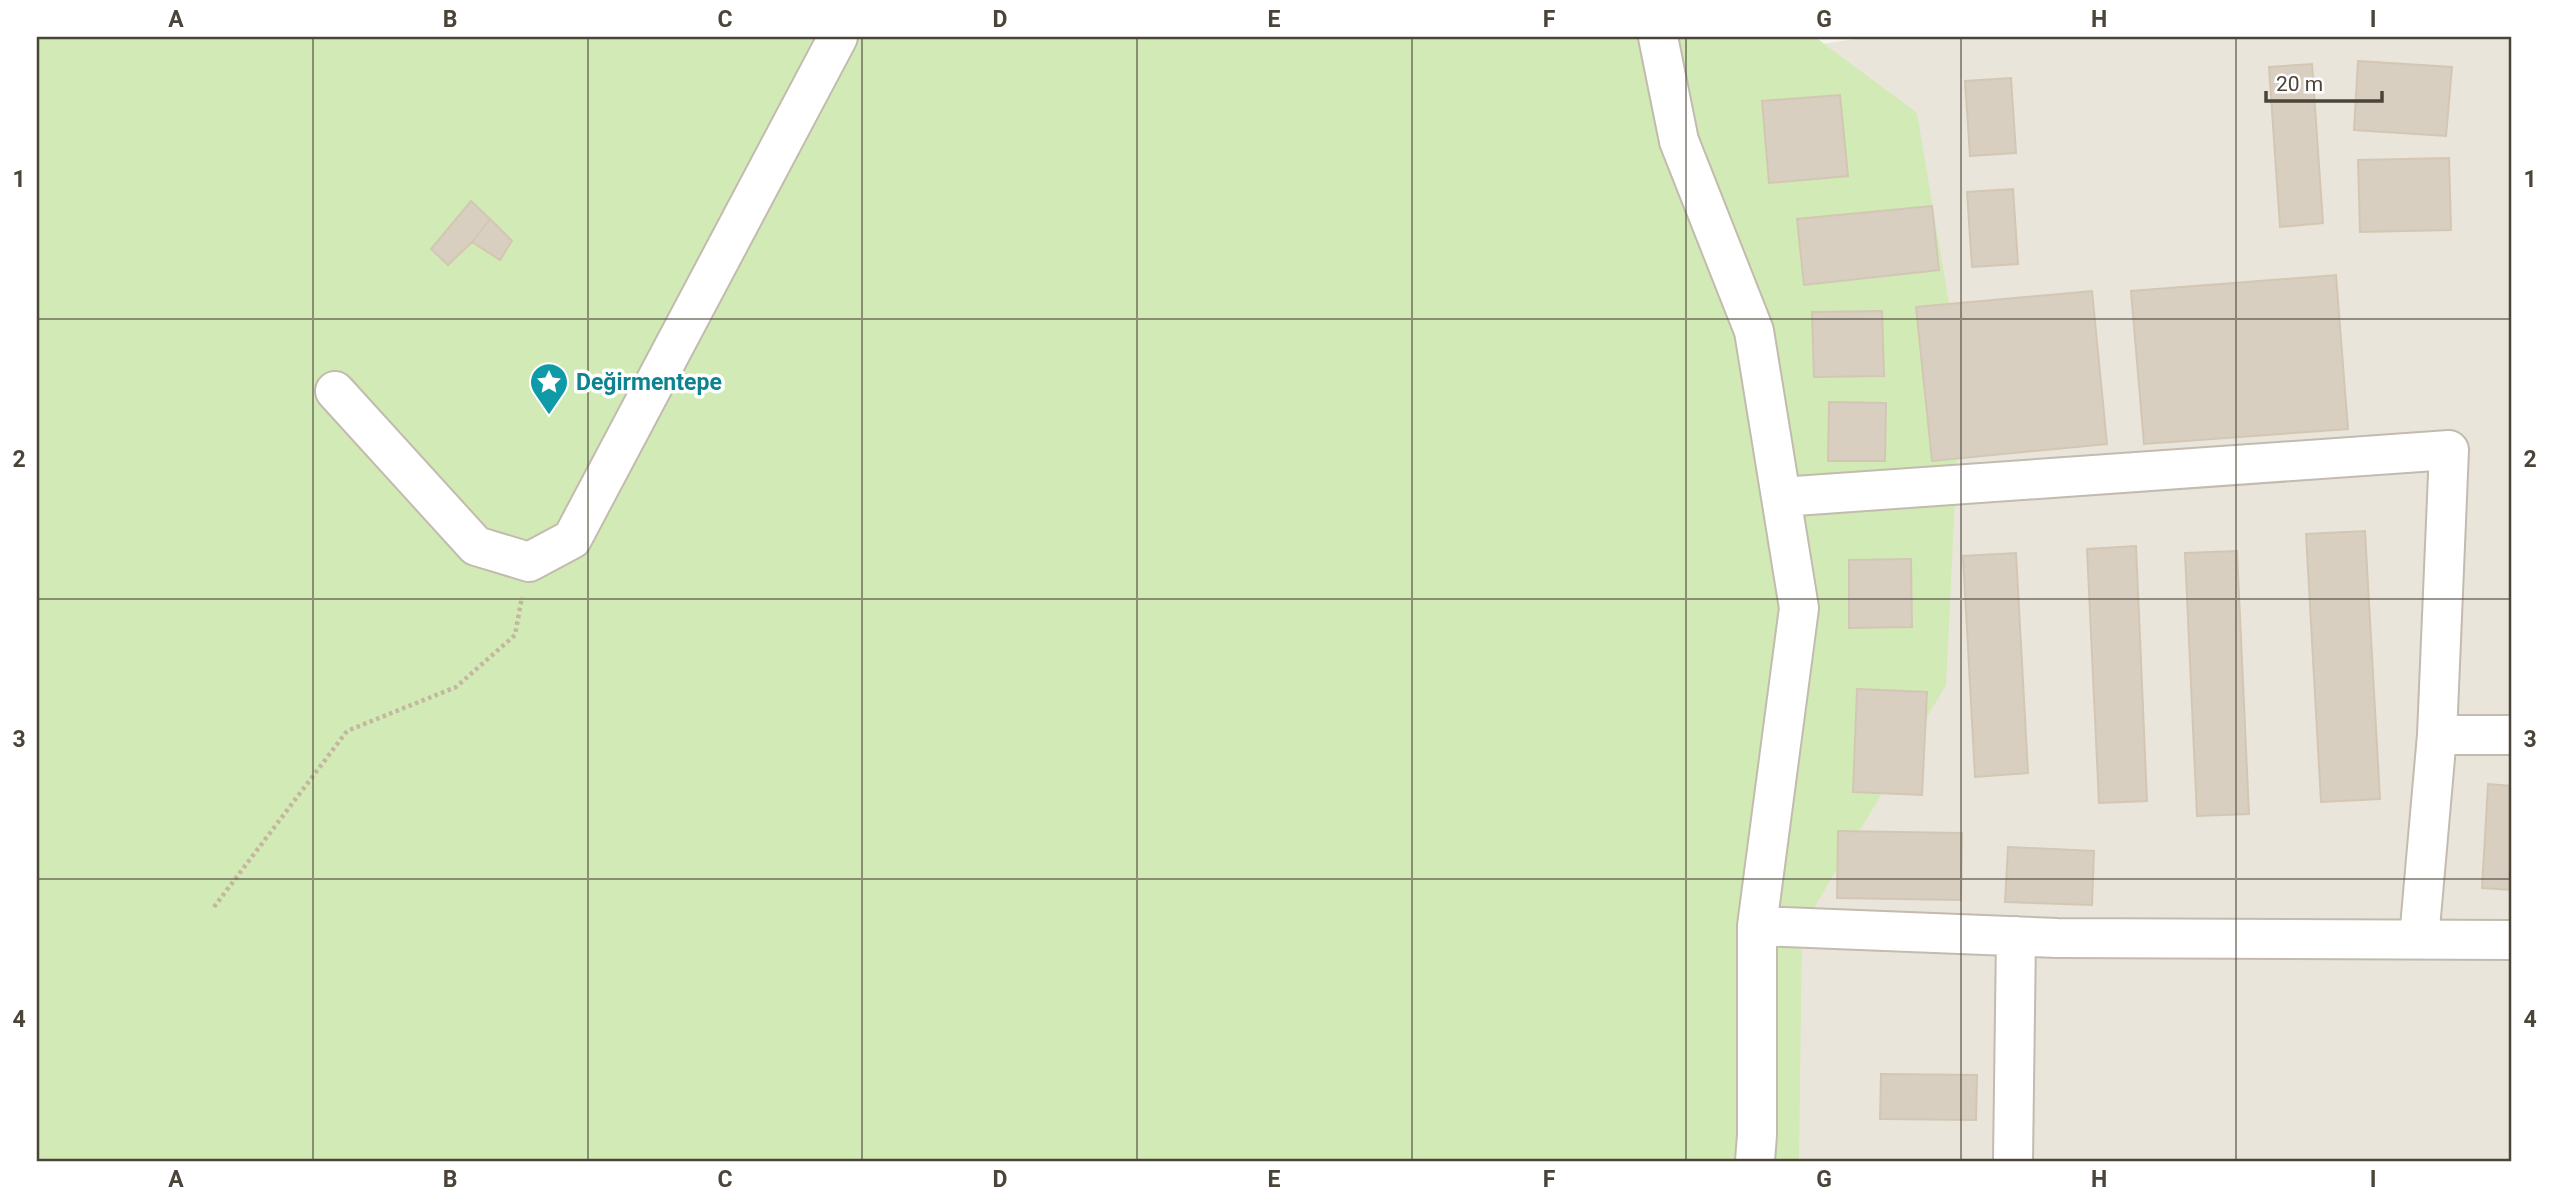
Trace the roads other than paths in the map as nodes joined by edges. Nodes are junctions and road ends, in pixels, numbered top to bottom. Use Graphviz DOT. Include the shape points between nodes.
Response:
graph roads {
  1 [pos="838,37"];
  2 [pos="1658,37"];
  3 [pos="335,391"];
  4 [pos="1781,497"];
  5 [pos="2437,735"];
  6 [pos="2512,735"];
  7 [pos="1757,926"];
  8 [pos="2015,936"];
  9 [pos="2419,939"];
  10 [pos="2512,940"];
  11 [pos="1755,1161"];
  12 [pos="2013,1161"];
  1 -- 3 [label="street" via="572,539 529,562 476,545"];
  2 -- 4 [label="street" via="1679,141 1754,331"];
  4 -- 5 [label="street" via="2449,450"];
  4 -- 7 [label="street" via="1799,608"];
  5 -- 6 [label="street"];
  5 -- 9 [label="street"];
  7 -- 8 [label="street"];
  7 -- 11 [label="street"];
  8 -- 9 [label="street"];
  8 -- 12 [label="street"];
  9 -- 10 [label="street"];
}
